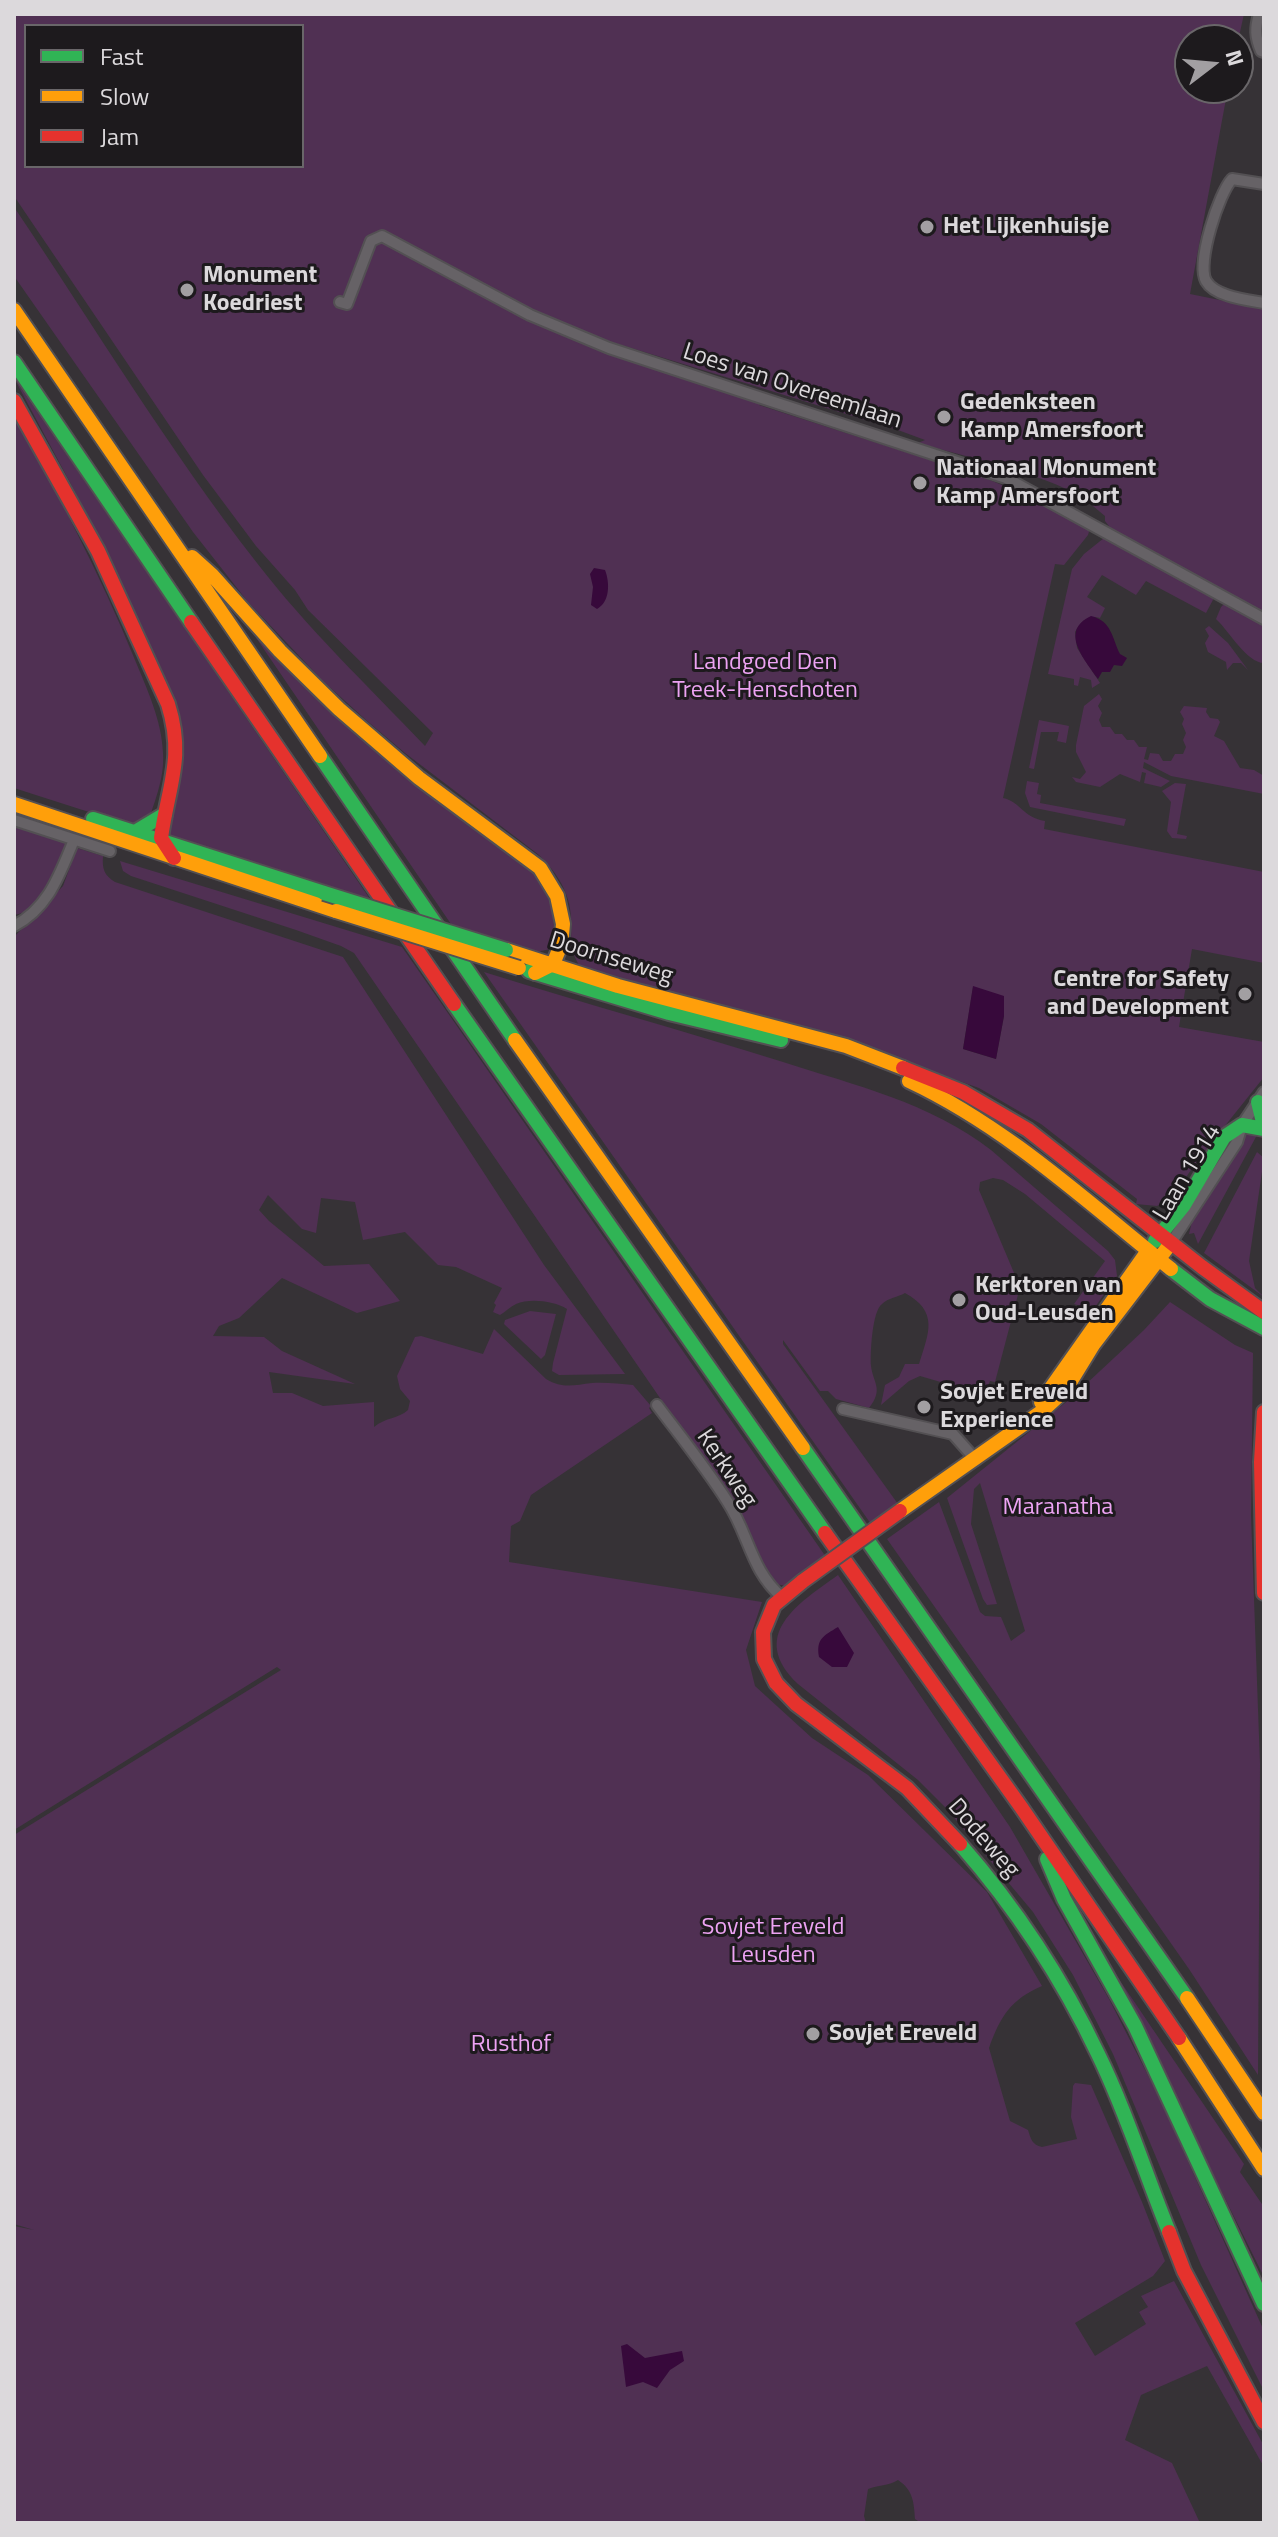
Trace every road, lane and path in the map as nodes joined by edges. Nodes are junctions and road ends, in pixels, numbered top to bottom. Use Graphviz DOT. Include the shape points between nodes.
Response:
graph roads {
  1 [pos="1259,14"];
  2 [pos="1264,52"];
  3 [pos="1264,184"];
  4 [pos="340,302"];
  5 [pos="1264,303"];
  6 [pos="14,310"];
  7 [pos="14,362"];
  8 [pos="14,401"];
  9 [pos="166,533"];
  10 [pos="1264,619"];
  11 [pos="14,795"];
  12 [pos="14,804"];
  13 [pos="165,814"];
  14 [pos="14,820"];
  15 [pos="135,832"];
  16 [pos="74,840"];
  17 [pos="162,841"];
  18 [pos="110,851"];
  19 [pos="174,858"];
  20 [pos="17,922"];
  21 [pos="553,964"];
  22 [pos="535,973"];
  23 [pos="1261,1097"];
  24 [pos="1242,1125"];
  25 [pos="1264,1128"];
  26 [pos="1166,1238"];
  27 [pos="1152,1256"];
  28 [pos="1264,1309"];
  29 [pos="1260,1327"];
  30 [pos="1264,1343"];
  31 [pos="657,1405"];
  32 [pos="843,1409"];
  33 [pos="1264,1412"];
  34 [pos="976,1460"];
  35 [pos="1264,1593"];
  36 [pos="782,1597"];
  37 [pos="1033,1826"];
  38 [pos="1264,2113"];
  39 [pos="1264,2169"];
  40 [pos="1264,2304"];
  41 [pos="1264,2422"];
  1 -- 2 [label="street" via="1256,37"];
  3 -- 5 [label="street" via="1232,179 1225,187 1203,270 1213,288"];
  4 -- 10 [label="street, Loes van Overeemlaan" via="347,304 371,241 382,236 530,315 609,348 1006,478"];
  6 -- 9 [label="main road"];
  7 -- 37 [label="main road" via="468,1024"];
  8 -- 13 [label="main road" via="95,544 168,706 177,753"];
  9 -- 21 [label="main road" via="339,709 419,778 540,868 557,896 563,924"];
  9 -- 38 [label="main road"];
  11 -- 15 [label="main road, Doornseweg"];
  12 -- 19 [label="main road, Doornseweg"];
  13 -- 15 [label="main road"];
  13 -- 17 [label="main road"];
  14 -- 16 [label="street"];
  15 -- 17 [label="main road, Doornseweg"];
  16 -- 18 [label="street"];
  16 -- 20 [label="street" via="52,891"];
  17 -- 19 [label="main road"];
  17 -- 21 [label="main road, Doornseweg, bridge"];
  19 -- 22 [label="main road, Doornseweg, bridge"];
  21 -- 22 [label="main road"];
  21 -- 26 [label="main road, Doornseweg" via="846,1046 963,1092 1028,1130"];
  22 -- 27 [label="main road, Doornseweg" via="669,1013 845,1055 904,1078 1011,1141"];
  23 -- 24 [label="street, Laan 1914"];
  23 -- 25 [label="main road"];
  24 -- 25 [label="main road"];
  24 -- 26 [label="main road, Laan 1914" via="1224,1137"];
  26 -- 27 [label="main road, Dodeweg"];
  26 -- 28 [label="main road, Doornseweg"];
  27 -- 29 [label="main road, Doornseweg" via="1210,1299"];
  27 -- 34 [label="main road, Dodeweg" via="1072,1381 1041,1412"];
  29 -- 30 [label="main road"];
  31 -- 36 [label="street, Kerkweg" via="729,1502 756,1565"];
  32 -- 34 [label="street" via="953,1434"];
  33 -- 35 [label="main road"];
  34 -- 36 [label="main road, Dodeweg, bridge"];
  36 -- 41 [label="main road, Dodeweg" via="764,1629 763,1656 771,1679 788,1698 907,1788 940,1821 994,1883 1045,1955 1099,2055 1184,2271"];
  37 -- 39 [label="main road" via="1108,1929"];
  37 -- 40 [label="main road" via="1064,1899 1141,2039"];
}
